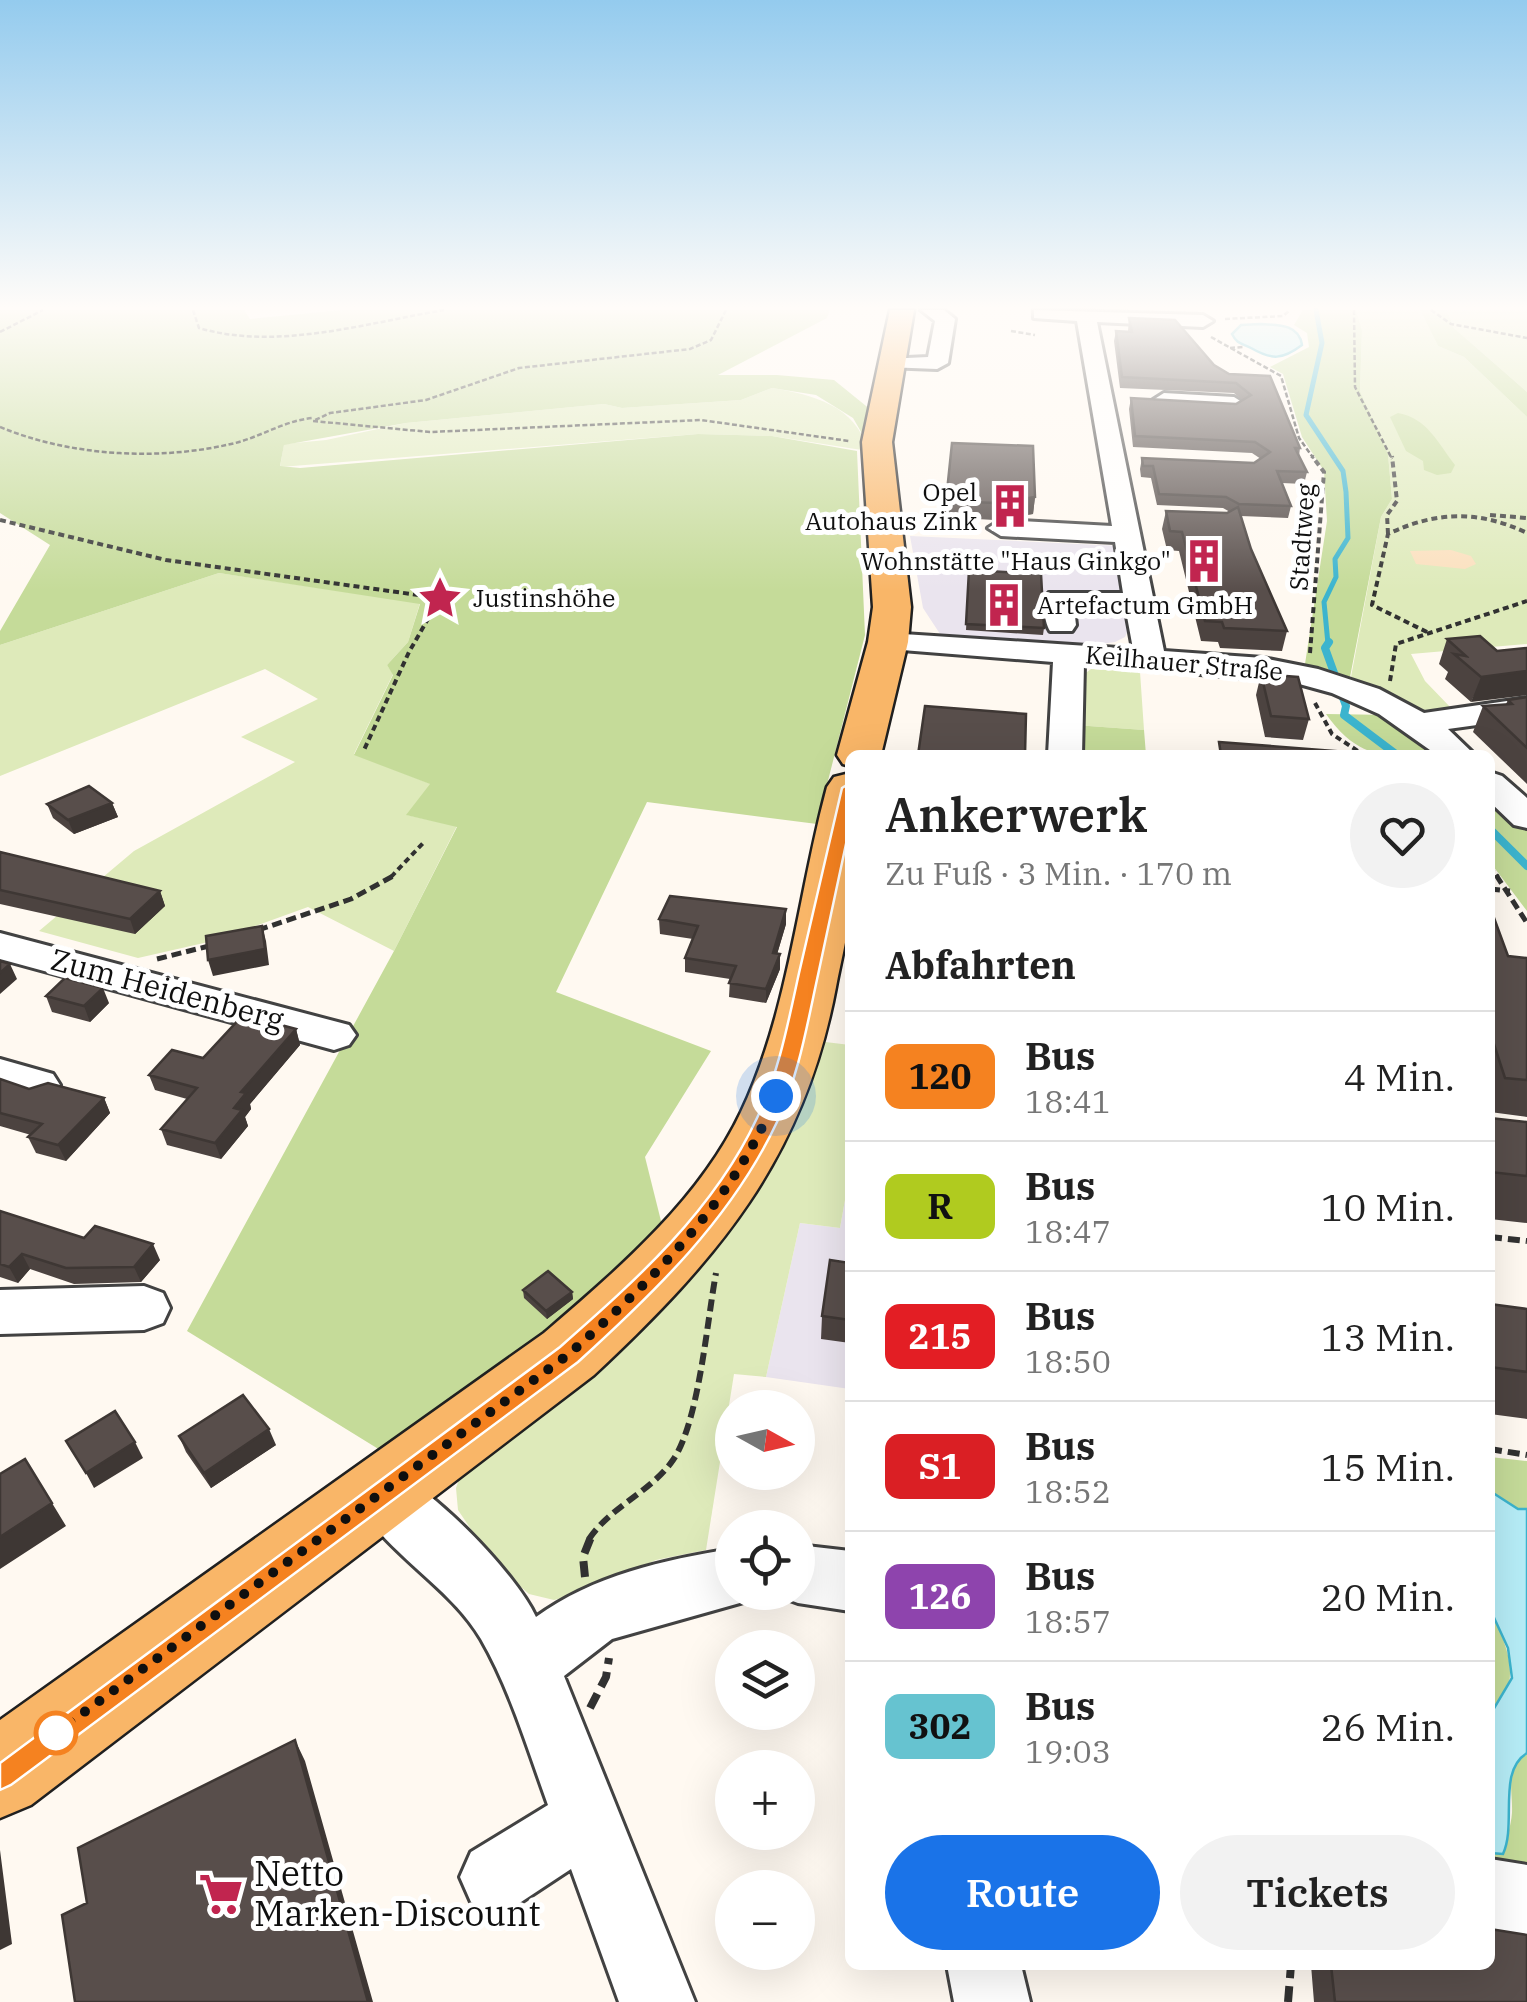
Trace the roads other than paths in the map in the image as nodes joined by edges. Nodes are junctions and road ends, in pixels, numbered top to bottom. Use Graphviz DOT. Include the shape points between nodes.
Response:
graph roads {
  1 [pos="885,403"];
  2 [pos="1122,403"];
  3 [pos="1223,403"];
  4 [pos="1234,404"];
  5 [pos="1133,522"];
  6 [pos="1001,528"];
  7 [pos="1140,603"];
  8 [pos="1065,640"];
  9 [pos="888,642"];
  10 [pos="1150,659"];
  11 [pos="1527,708"];
  12 [pos="1422,723"];
  13 [pos="860,750"];
  14 [pos="1065,750"];
  15 [pos="1452,750"];
  16 [pos="1495,788"];
  17 [pos="845,811"];
  18 [pos="1527,817"];
  19 [pos="0,946"];
  20 [pos="334,1035"];
  21 [pos="144,1308"];
  22 [pos="0,1312"];
  23 [pos="383,1493"];
  24 [pos="815,1576"];
  25 [pos="845,1580"];
  26 [pos="715,1581"];
  27 [pos="527,1664"];
  28 [pos="0,1774"];
  29 [pos="588,1824"];
  30 [pos="496,1877"];
  31 [pos="1495,1896"];
  32 [pos="1527,1901"];
  33 [pos="985,1970"];
  34 [pos="657,2002"];
  35 [pos="992,2002"];
  1 -- 9 [label="main road" via="877,442 892,607"];
  2 -- 5 [label="street"];
  3 -- 4 [label="street"];
  5 -- 6 [label="street"];
  5 -- 7 [label="street"];
  7 -- 8 [label="street" via="1059,598"];
  7 -- 10 [label="street"];
  8 -- 9 [label="street, Keilhauer Straße"];
  8 -- 10 [label="street, Keilhauer Straße"];
  8 -- 14 [label="street"];
  9 -- 13 [label="main road"];
  10 -- 12 [label="street, Keilhauer Straße" via="1315,676"];
  11 -- 12 [label="street"];
  12 -- 15 [label="street, Keilhauer Straße"];
  16 -- 18 [label="street"];
  17 -- 23 [label="main road" via="788,1070 766,1123 716,1204 636,1295 569,1354"];
  19 -- 20 [label="street, Zum Heidenberg"];
  21 -- 22 [label="street"];
  23 -- 27 [label="street" via="466,1572 503,1616"];
  23 -- 28 [label="main road"];
  24 -- 25 [label="street"];
  26 -- 27 [label="street" via="594,1614"];
  27 -- 29 [label="street"];
  29 -- 30 [label="street"];
  29 -- 34 [label="street"];
  31 -- 32 [label="street"];
  33 -- 35 [label="street"];
}
